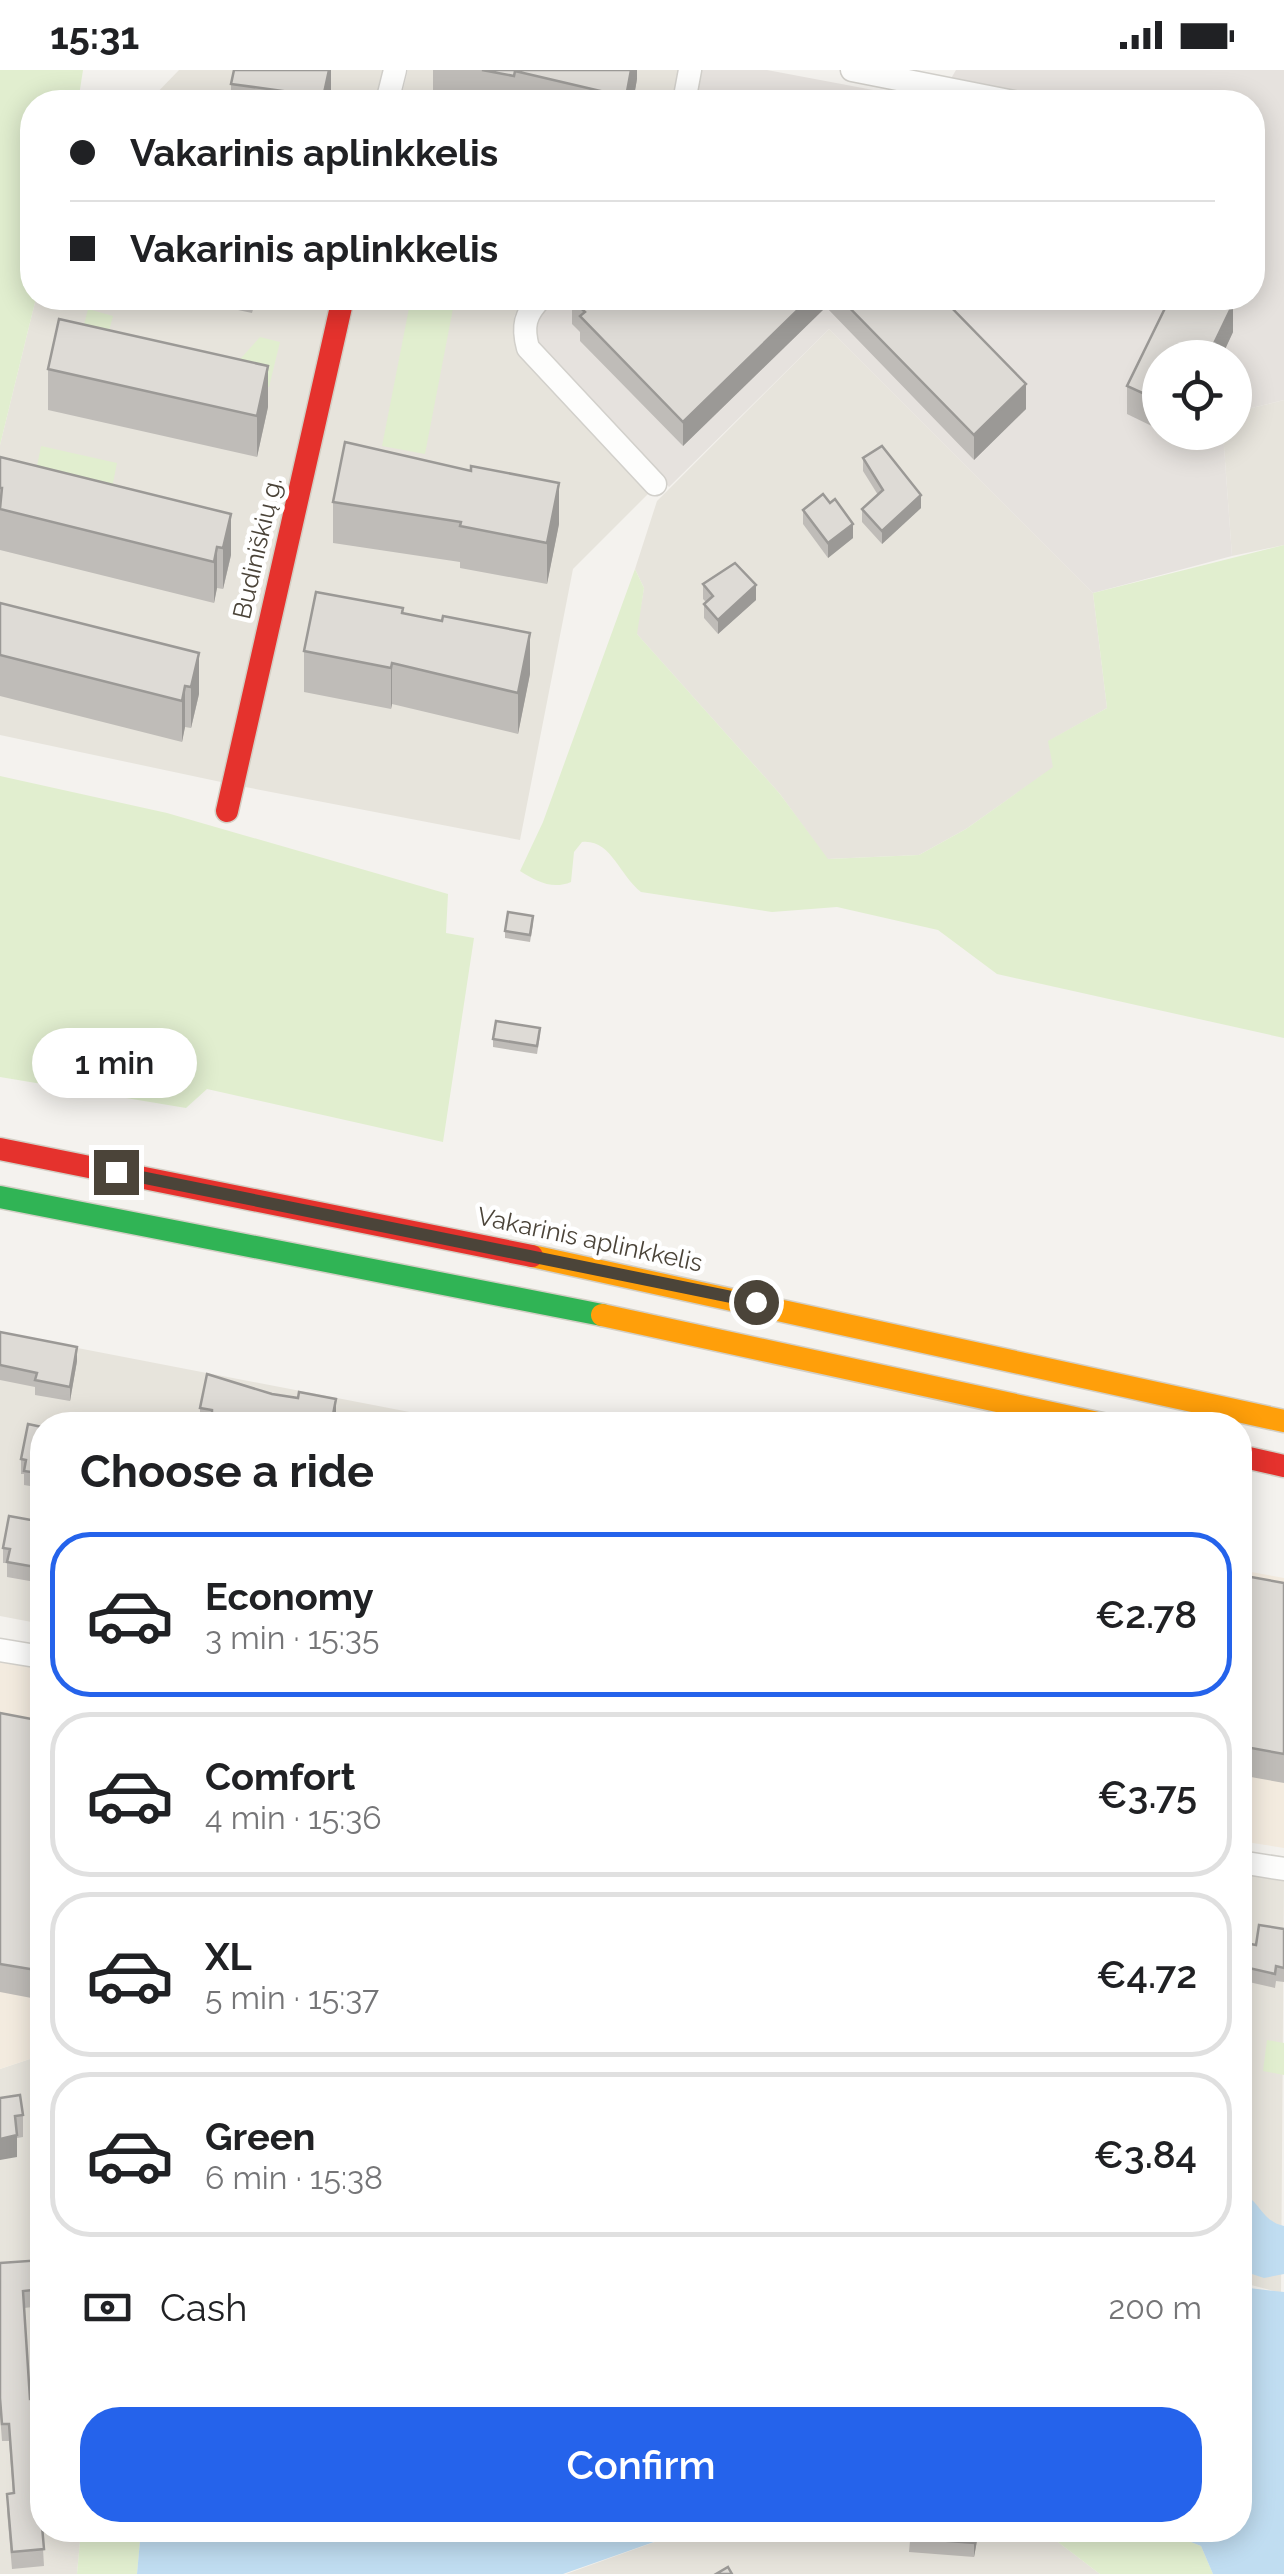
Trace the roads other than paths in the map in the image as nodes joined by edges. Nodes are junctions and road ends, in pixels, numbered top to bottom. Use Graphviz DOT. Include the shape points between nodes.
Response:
graph roads {
  1 [pos="852,70"];
  2 [pos="933,77"];
  3 [pos="975,90"];
  4 [pos="340,310"];
  5 [pos="529,310"];
  6 [pos="655,484"];
  7 [pos="226,811"];
  8 [pos="0,1149"];
  9 [pos="0,1198"];
  10 [pos="1049,1412"];
  11 [pos="1244,1412"];
  12 [pos="1252,1414"];
  13 [pos="1284,1421"];
  14 [pos="1252,1459"];
  15 [pos="1284,1466"];
  16 [pos="0,1650"];
  17 [pos="30,1655"];
  18 [pos="1252,1864"];
  19 [pos="1284,1869"];
  1 -- 2 [label="street"];
  2 -- 3 [label="street"];
  4 -- 7 [label="main road, Budiniškių g."];
  5 -- 6 [label="street" via="528,348"];
  8 -- 11 [label="main road, Vakarinis aplinkkelis" via="720,1294"];
  9 -- 10 [label="main road" via="667,1327"];
  12 -- 13 [label="main road, Vakarinis aplinkkelis"];
  14 -- 15 [label="main road"];
  16 -- 17 [label="street"];
  18 -- 19 [label="street"];
}
